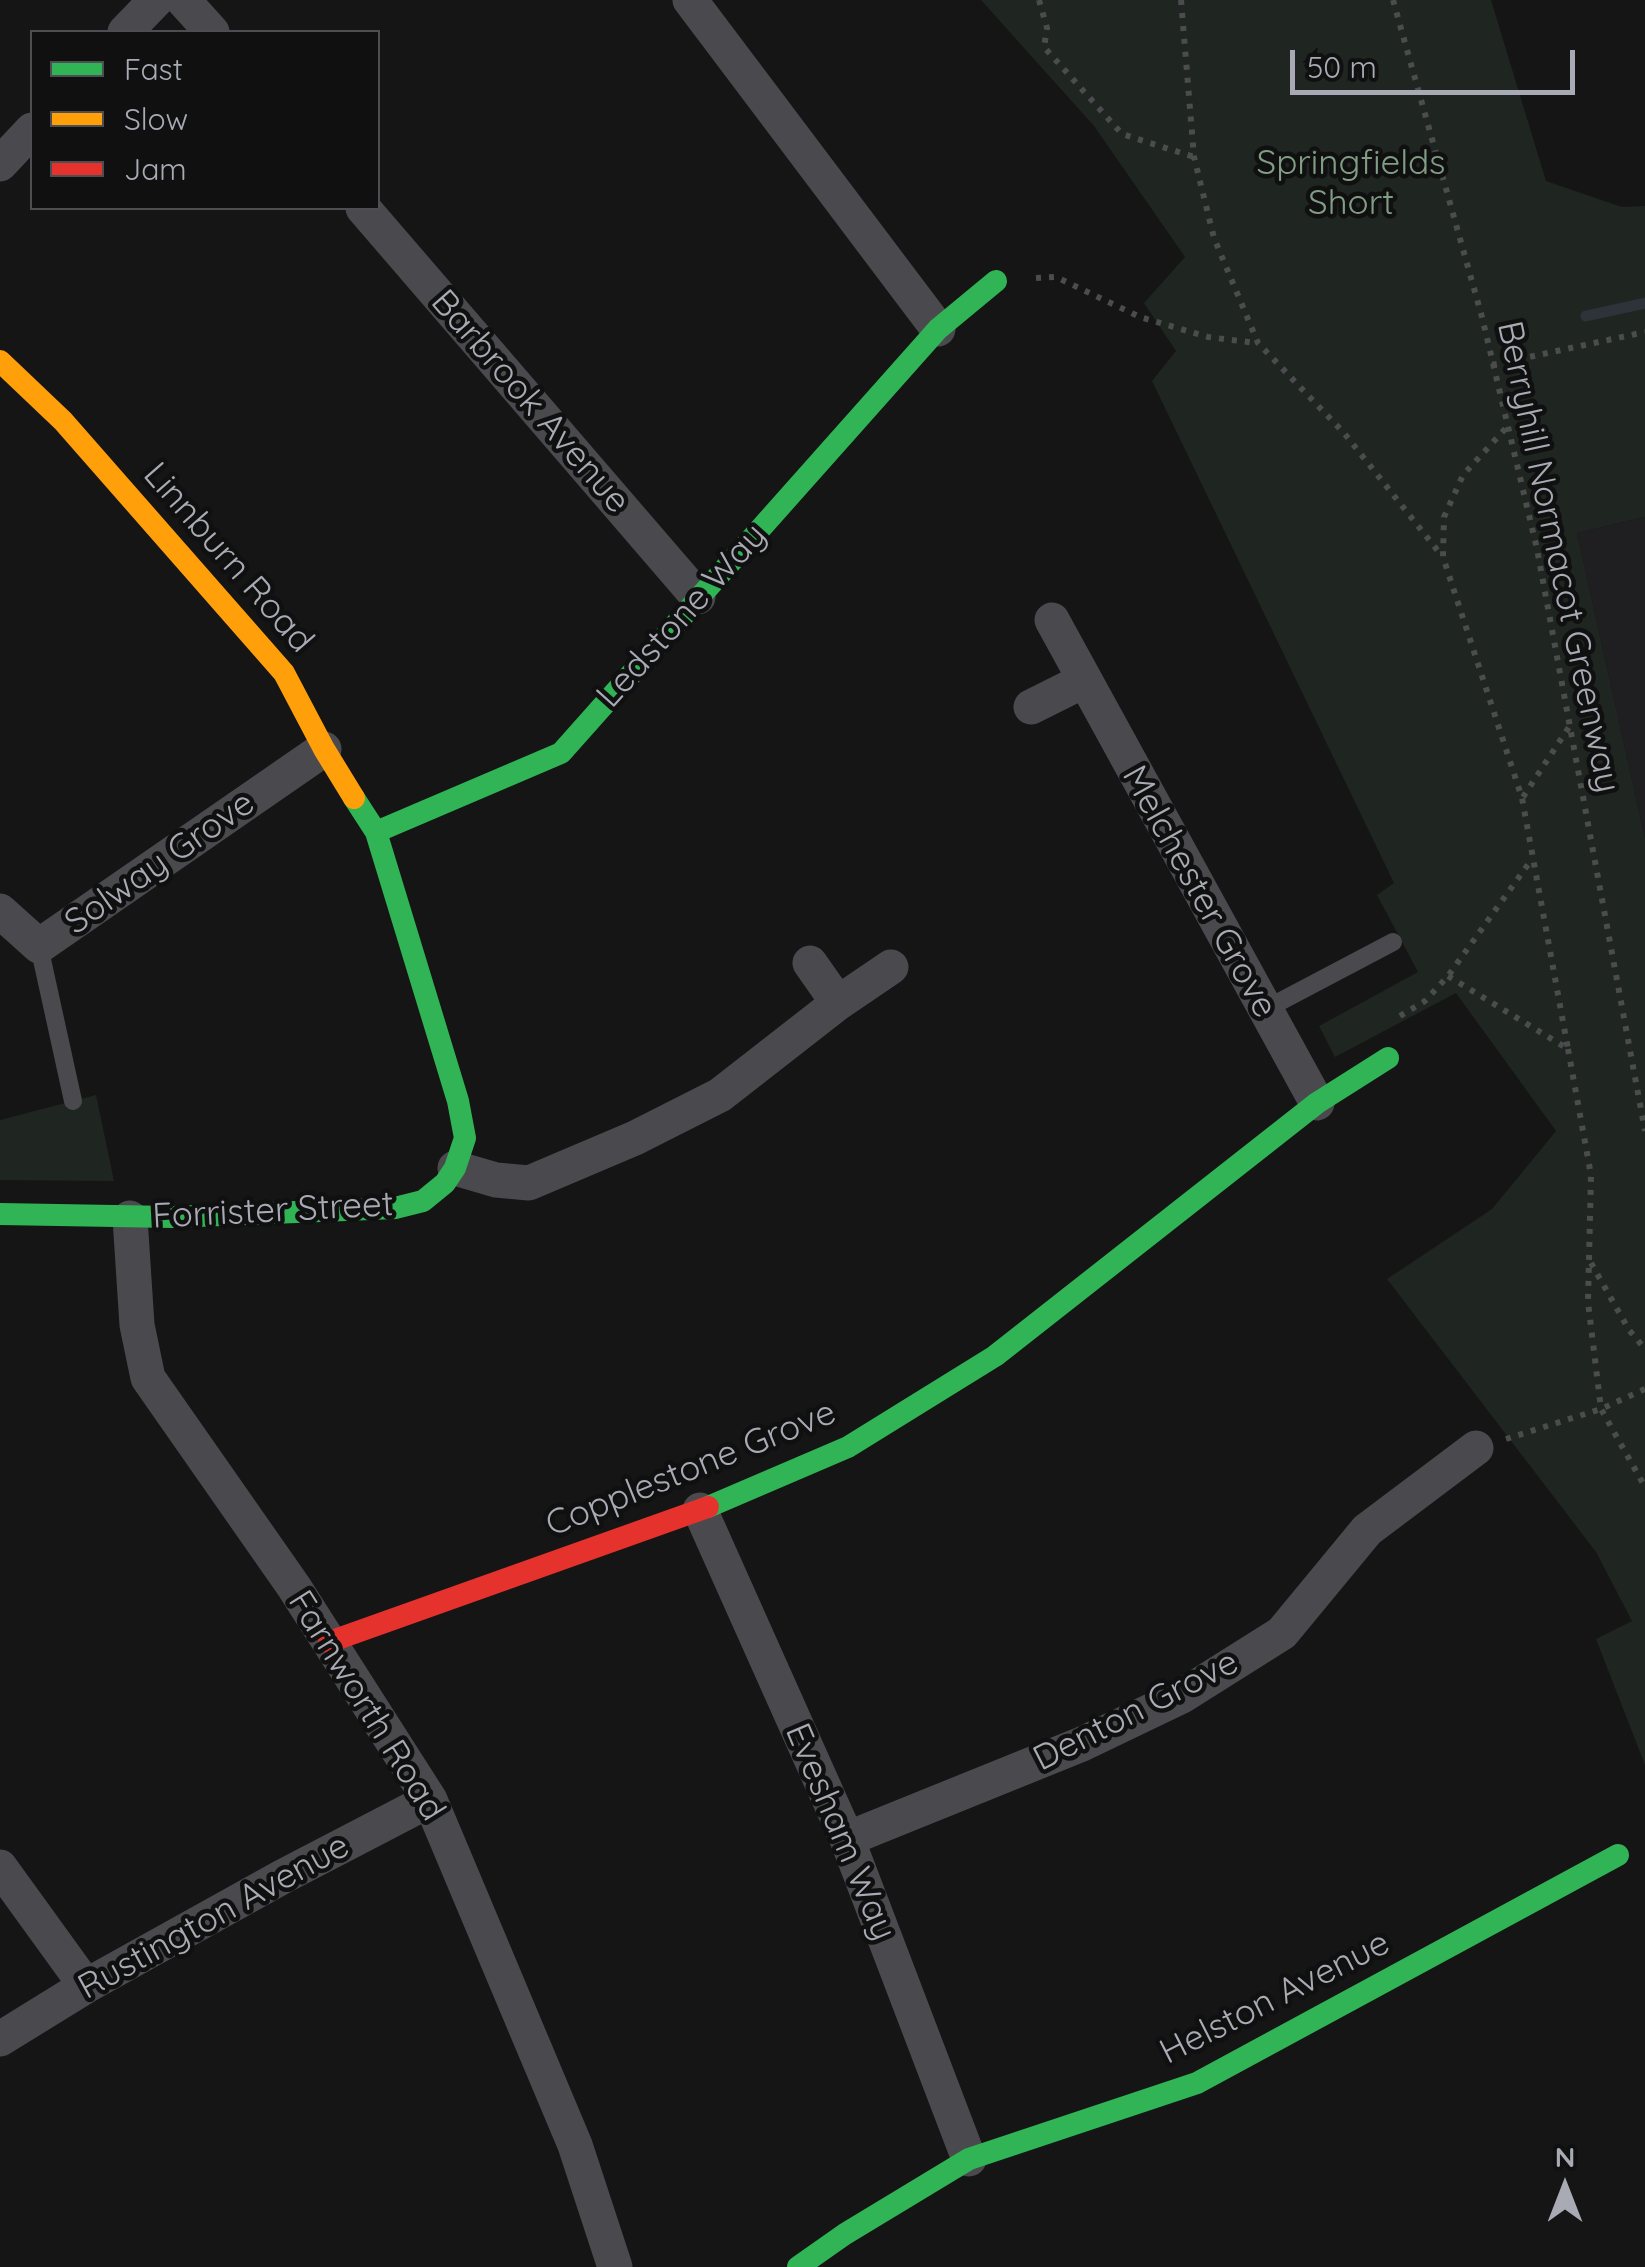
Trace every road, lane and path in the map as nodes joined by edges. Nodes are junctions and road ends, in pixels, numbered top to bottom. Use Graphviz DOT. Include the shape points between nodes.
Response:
graph roads {
  1 [pos="156,0"];
  2 [pos="183,0"];
  3 [pos="690,0"];
  4 [pos="1040,0"];
  5 [pos="1181,0"];
  6 [pos="1393,0"];
  7 [pos="127,30"];
  8 [pos="210,30"];
  9 [pos="30,132"];
  10 [pos="1194,157"];
  11 [pos="0,164"];
  12 [pos="365,210"];
  13 [pos="996,281"];
  14 [pos="938,329"];
  15 [pos="1645,332"];
  16 [pos="1258,343"];
  17 [pos="0,361"];
  18 [pos="1492,365"];
  19 [pos="1508,427"];
  20 [pos="1442,558"];
  21 [pos="698,597"];
  22 [pos="1052,620"];
  23 [pos="1083,681"];
  24 [pos="1031,707"];
  25 [pos="1571,724"];
  26 [pos="324,749"];
  27 [pos="1522,798"];
  28 [pos="376,832"];
  29 [pos="1533,858"];
  30 [pos="0,911"];
  31 [pos="1394,942"];
  32 [pos="39,946"];
  33 [pos="810,963"];
  34 [pos="890,967"];
  35 [pos="1448,976"];
  36 [pos="1425,1001"];
  37 [pos="838,1003"];
  38 [pos="1264,1010"];
  39 [pos="1568,1048"];
  40 [pos="1388,1058"];
  41 [pos="73,1101"];
  42 [pos="1316,1103"];
  43 [pos="1645,1131"];
  44 [pos="455,1168"];
  45 [pos="0,1214"];
  46 [pos="130,1218"];
  47 [pos="1591,1262"];
  48 [pos="1645,1349"];
  49 [pos="1645,1389"];
  50 [pos="1602,1409"];
  51 [pos="1476,1448"];
  52 [pos="1645,1487"];
  53 [pos="700,1510"];
  54 [pos="329,1642"];
  55 [pos="430,1800"];
  56 [pos="847,1839"];
  57 [pos="1618,1855"];
  58 [pos="0,1867"];
  59 [pos="86,1986"];
  60 [pos="0,2039"];
  61 [pos="969,2159"];
  62 [pos="615,2267"];
  63 [pos="798,2267"];
  1 -- 7 [label="street"];
  2 -- 8 [label="street"];
  3 -- 14 [label="street"];
  4 -- 10 [label="path" via="1044,47 1122,134"];
  5 -- 10 [label="path"];
  6 -- 18 [label="path, Berryhill Normacot Greenway"];
  9 -- 11 [label="street"];
  10 -- 16 [label="path" via="1214,238"];
  12 -- 21 [label="street, Barbrook Avenue"];
  13 -- 14 [label="street, Ledstone Way"];
  13 -- 16 [label="path" via="1056,277 1140,317"];
  14 -- 21 [label="street, Ledstone Way"];
  15 -- 18 [label="path"];
  16 -- 20 [label="path" via="1344,434"];
  17 -- 26 [label="street, Linnburn Road" via="62,421 284,672"];
  18 -- 19 [label="path, Berryhill Normacot Greenway"];
  19 -- 20 [label="path" via="1463,476 1444,517"];
  19 -- 25 [label="path, Berryhill Normacot Greenway"];
  20 -- 27 [label="path"];
  21 -- 28 [label="street, Ledstone Way" via="561,753"];
  22 -- 23 [label="street, Melchester Grove"];
  23 -- 24 [label="street"];
  23 -- 38 [label="street, Melchester Grove"];
  25 -- 27 [label="path"];
  25 -- 43 [label="path, Berryhill Normacot Greenway"];
  26 -- 28 [label="street, Linnburn Road"];
  26 -- 32 [label="street, Solway Grove"];
  27 -- 29 [label="path"];
  28 -- 44 [label="street, Linnburn Road" via="458,1101 465,1138"];
  29 -- 35 [label="path"];
  29 -- 39 [label="path"];
  30 -- 32 [label="street, Solway Grove"];
  31 -- 38 [label="lane"];
  32 -- 41 [label="lane"];
  33 -- 37 [label="street"];
  34 -- 37 [label="street"];
  35 -- 36 [label="path"];
  35 -- 39 [label="path"];
  37 -- 44 [label="street" via="720,1095 571,1167 529,1184"];
  38 -- 42 [label="street, Melchester Grove"];
  39 -- 47 [label="path" via="1591,1175"];
  40 -- 42 [label="street, Copplestone Grove"];
  42 -- 53 [label="street, Copplestone Grove" via="995,1356 848,1448"];
  44 -- 46 [label="street, Forrister Street" via="423,1201 395,1208"];
  45 -- 46 [label="street, Forrister Street"];
  46 -- 54 [label="street, Farnworth Road" via="137,1325 148,1378"];
  47 -- 48 [label="path"];
  47 -- 50 [label="path" via="1588,1302"];
  49 -- 50 [label="path"];
  50 -- 51 [label="path"];
  50 -- 52 [label="path"];
  51 -- 56 [label="street, Denton Grove" via="1367,1530 1282,1633 1182,1696"];
  53 -- 54 [label="street, Copplestone Grove"];
  53 -- 56 [label="street, Evesham Way"];
  54 -- 55 [label="street, Farnworth Road"];
  55 -- 59 [label="street, Rustington Avenue"];
  55 -- 62 [label="street, Farnworth Road" via="574,2144"];
  56 -- 61 [label="street, Evesham Way"];
  57 -- 61 [label="street, Helston Avenue" via="1197,2083"];
  58 -- 59 [label="street"];
  59 -- 60 [label="street, Rustington Avenue"];
  61 -- 63 [label="street, Helston Avenue"];
}
